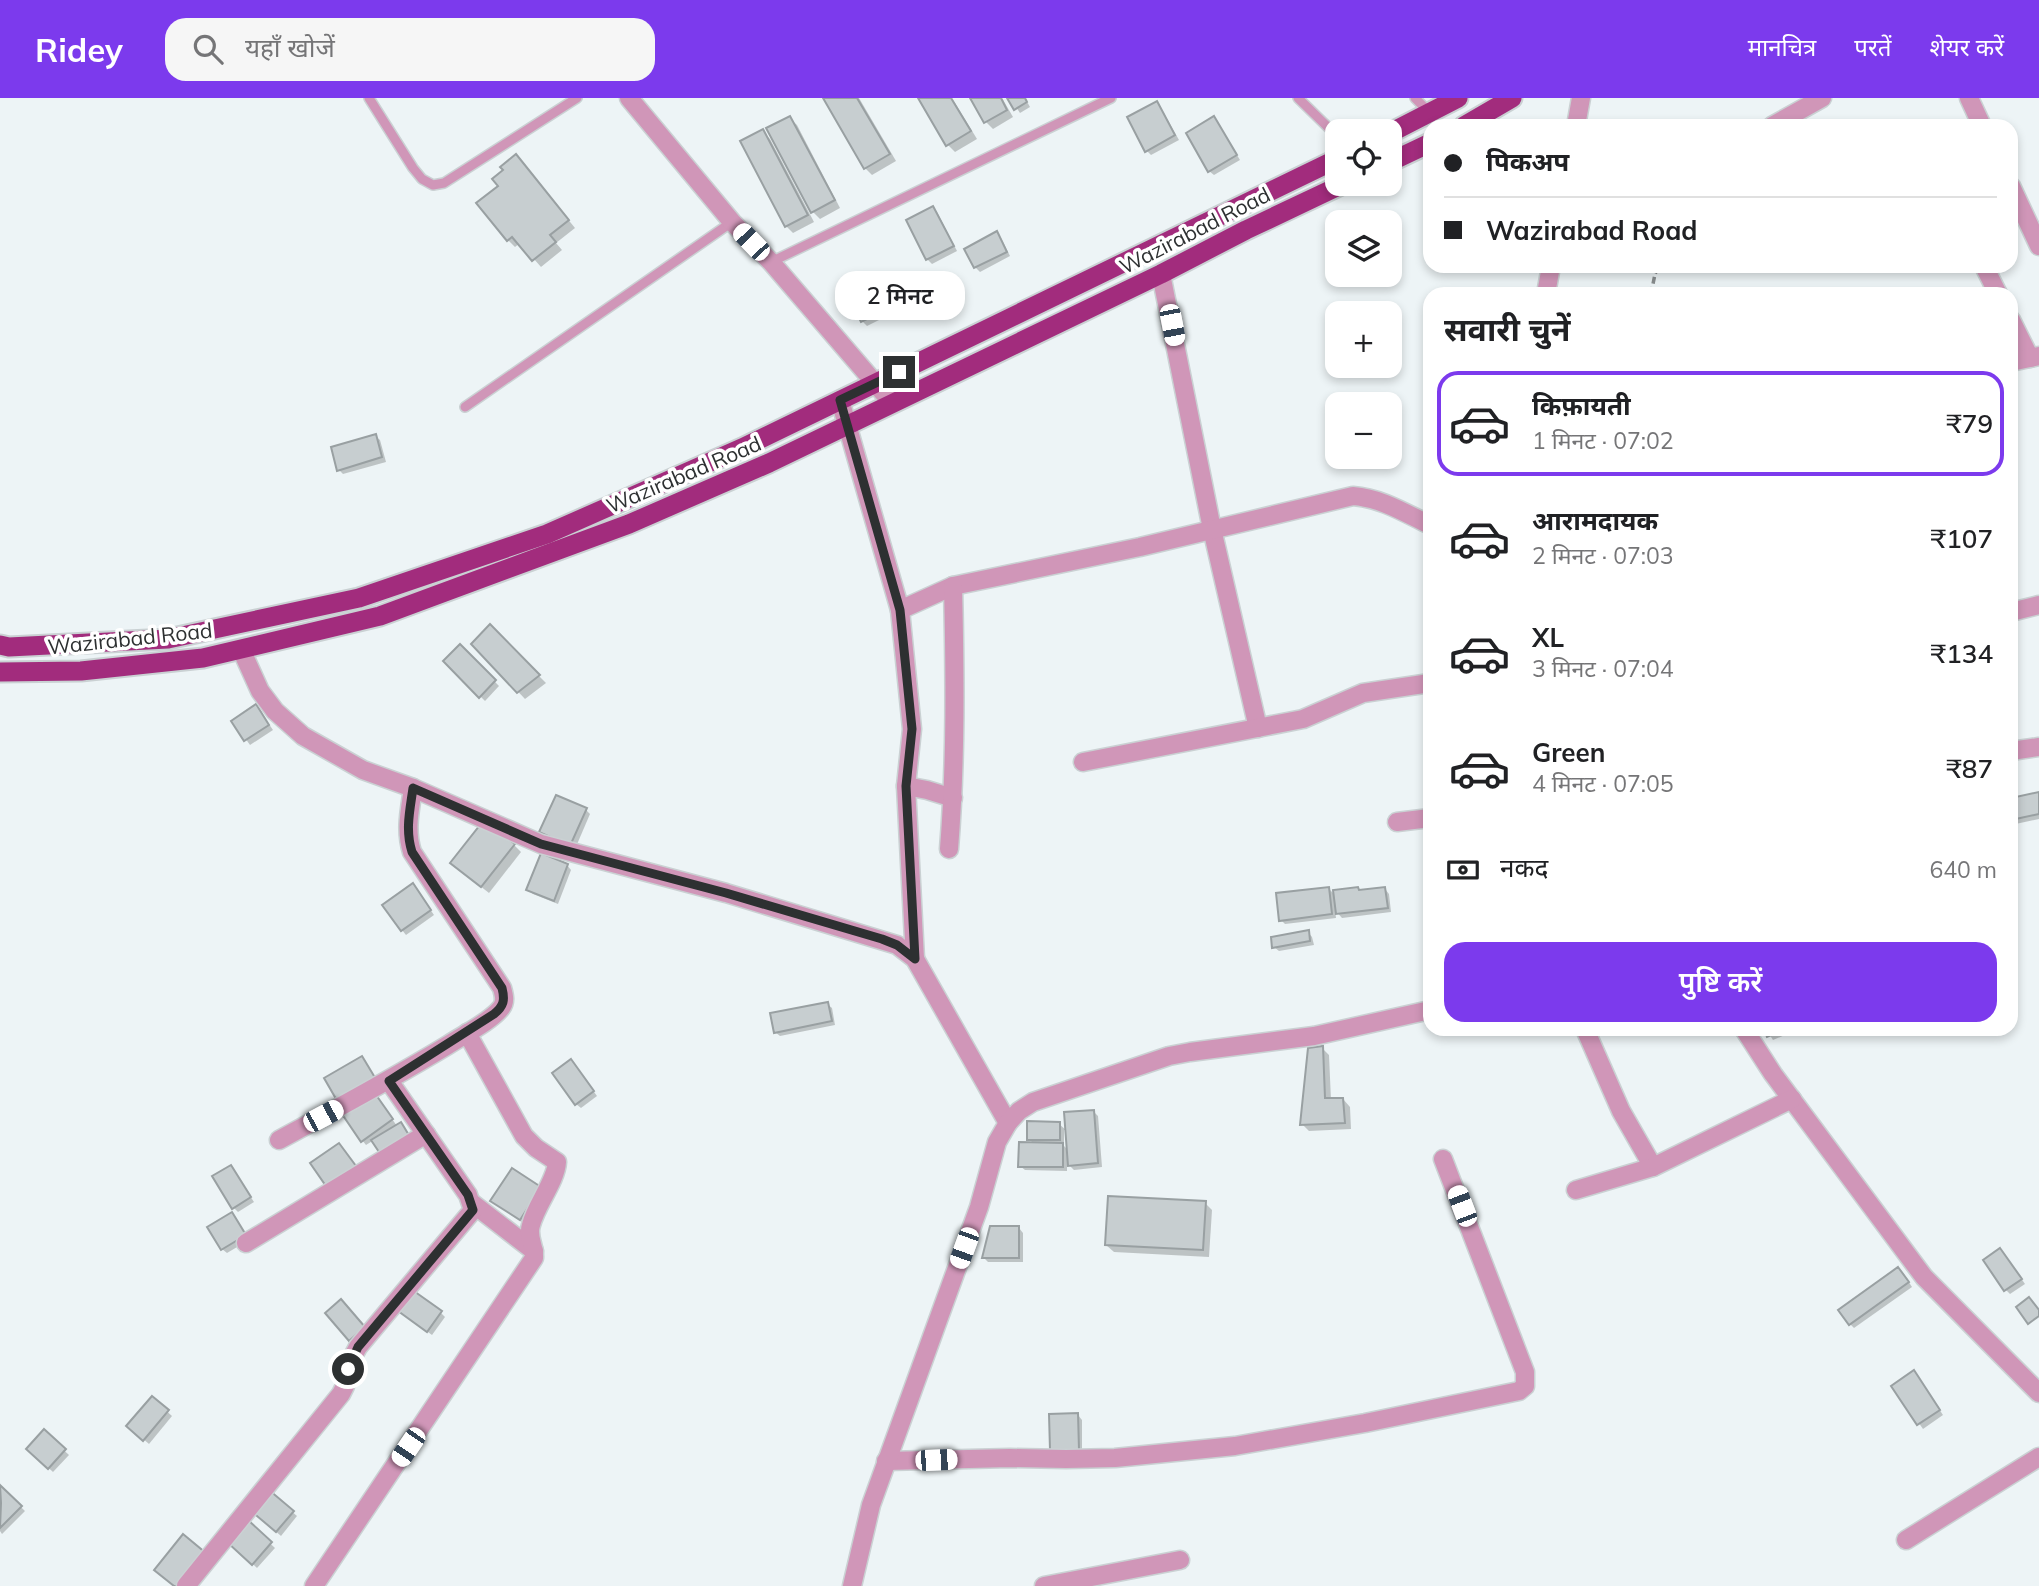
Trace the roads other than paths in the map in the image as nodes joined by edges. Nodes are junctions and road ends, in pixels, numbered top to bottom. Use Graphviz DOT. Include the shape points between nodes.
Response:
graph roads {
  1 [pos="369,98"];
  2 [pos="577,98"];
  3 [pos="629,98"];
  4 [pos="1111,98"];
  5 [pos="1298,98"];
  6 [pos="1415,98"];
  7 [pos="1458,98"];
  8 [pos="1512,98"];
  9 [pos="1581,98"];
  10 [pos="1822,98"];
  11 [pos="1969,98"];
  12 [pos="1430,114"];
  13 [pos="1476,119"];
  14 [pos="1577,119"];
  15 [pos="1784,119"];
  16 [pos="1979,119"];
  17 [pos="1325,124"];
  18 [pos="1402,128"];
  19 [pos="1423,146"];
  20 [pos="1402,156"];
  21 [pos="1325,165"];
  22 [pos="1325,193"];
  23 [pos="2018,201"];
  24 [pos="732,222"];
  25 [pos="2039,246"];
  26 [pos="771,262"];
  27 [pos="1161,274"];
  28 [pos="2018,331"];
  29 [pos="2034,357"];
  30 [pos="875,383"];
  31 [pos="840,400"];
  32 [pos="892,403"];
  33 [pos="465,407"];
  34 [pos="848,425"];
  35 [pos="1423,522"];
  36 [pos="1212,529"];
  37 [pos="953,586"];
  38 [pos="2039,604"];
  39 [pos="900,610"];
  40 [pos="2018,610"];
  41 [pos="0,645"];
  42 [pos="242,649"];
  43 [pos="0,672"];
  44 [pos="1423,684"];
  45 [pos="1258,728"];
  46 [pos="2039,747"];
  47 [pos="2018,750"];
  48 [pos="1083,762"];
  49 [pos="906,786"];
  50 [pos="413,788"];
  51 [pos="953,799"];
  52 [pos="1423,819"];
  53 [pos="1396,822"];
  54 [pos="949,849"];
  55 [pos="915,959"];
  56 [pos="1423,1012"];
  57 [pos="467,1033"];
  58 [pos="1589,1036"];
  59 [pos="1748,1036"];
  60 [pos="389,1081"];
  61 [pos="1792,1099"];
  62 [pos="1008,1123"];
  63 [pos="426,1134"];
  64 [pos="279,1140"];
  65 [pos="1443,1159"];
  66 [pos="1653,1167"];
  67 [pos="1576,1190"];
  68 [pos="472,1203"];
  69 [pos="246,1243"];
  70 [pos="534,1251"];
  71 [pos="2039,1392"];
  72 [pos="2039,1457"];
  73 [pos="886,1461"];
  74 [pos="1906,1540"];
  75 [pos="1180,1559"];
  76 [pos="186,1586"];
  77 [pos="314,1586"];
  78 [pos="853,1586"];
  79 [pos="869,1586"];
  80 [pos="1044,1586"];
  1 -- 2 [label="lane" via="413,168 433,185 444,183"];
  3 -- 24 [label="street"];
  4 -- 26 [label="lane"];
  5 -- 17 [label="lane"];
  6 -- 12 [label="lane"];
  7 -- 12 [label="highway"];
  8 -- 13 [label="highway"];
  9 -- 14 [label="street"];
  10 -- 15 [label="street"];
  11 -- 16 [label="street"];
  12 -- 18 [label="highway"];
  19 -- 20 [label="highway"];
  21 -- 30 [label="highway, Wazirabad Road"];
  22 -- 27 [label="highway, Wazirabad Road"];
  23 -- 25 [label="street"];
  24 -- 26 [label="street"];
  24 -- 33 [label="lane"];
  26 -- 30 [label="street"];
  27 -- 32 [label="highway, Wazirabad Road"];
  27 -- 36 [label="street"];
  28 -- 29 [label="street"];
  30 -- 31 [label="highway, Wazirabad Road"];
  30 -- 32 [label="street"];
  31 -- 34 [label="street"];
  31 -- 41 [label="highway, Wazirabad Road" via="547,534 359,598 167,639"];
  32 -- 34 [label="highway, Wazirabad Road"];
  34 -- 39 [label="street"];
  34 -- 42 [label="highway, Wazirabad Road" via="629,524 380,616"];
  35 -- 36 [label="street" via="1385,503 1353,496"];
  36 -- 37 [label="street"];
  36 -- 45 [label="street"];
  37 -- 39 [label="street"];
  37 -- 51 [label="street"];
  38 -- 40 [label="street"];
  39 -- 49 [label="street" via="912,729"];
  42 -- 43 [label="highway, Wazirabad Road" via="203,658 80,671"];
  42 -- 50 [label="street" via="260,691 303,736 363,770"];
  44 -- 45 [label="street" via="1363,693 1303,719"];
  45 -- 48 [label="street"];
  46 -- 47 [label="street"];
  49 -- 51 [label="street"];
  49 -- 55 [label="street"];
  50 -- 55 [label="street" via="541,844 882,939"];
  50 -- 57 [label="street" via="408,827 412,852 502,988 500,1010"];
  51 -- 54 [label="street"];
  52 -- 53 [label="street"];
  55 -- 62 [label="street"];
  56 -- 62 [label="street" via="1314,1036 1169,1056 1033,1102"];
  57 -- 60 [label="street"];
  57 -- 70 [label="street" via="524,1136 556,1162 530,1227"];
  58 -- 66 [label="street" via="1621,1111"];
  59 -- 61 [label="street"];
  60 -- 63 [label="street"];
  60 -- 64 [label="street"];
  61 -- 66 [label="street"];
  61 -- 71 [label="street" via="1924,1277"];
  62 -- 73 [label="street" via="997,1142 979,1207"];
  63 -- 68 [label="street"];
  63 -- 69 [label="street"];
  65 -- 73 [label="street" via="1525,1372 1525,1386 1519,1391 1236,1446 1115,1458"];
  66 -- 67 [label="street"];
  68 -- 70 [label="street"];
  68 -- 76 [label="street" via="468,1217 358,1347 341,1394"];
  70 -- 77 [label="street" via="532,1261"];
  72 -- 74 [label="street"];
  73 -- 78 [label="street"];
  75 -- 80 [label="street"];
  78 -- 79 [label="street"];
}
